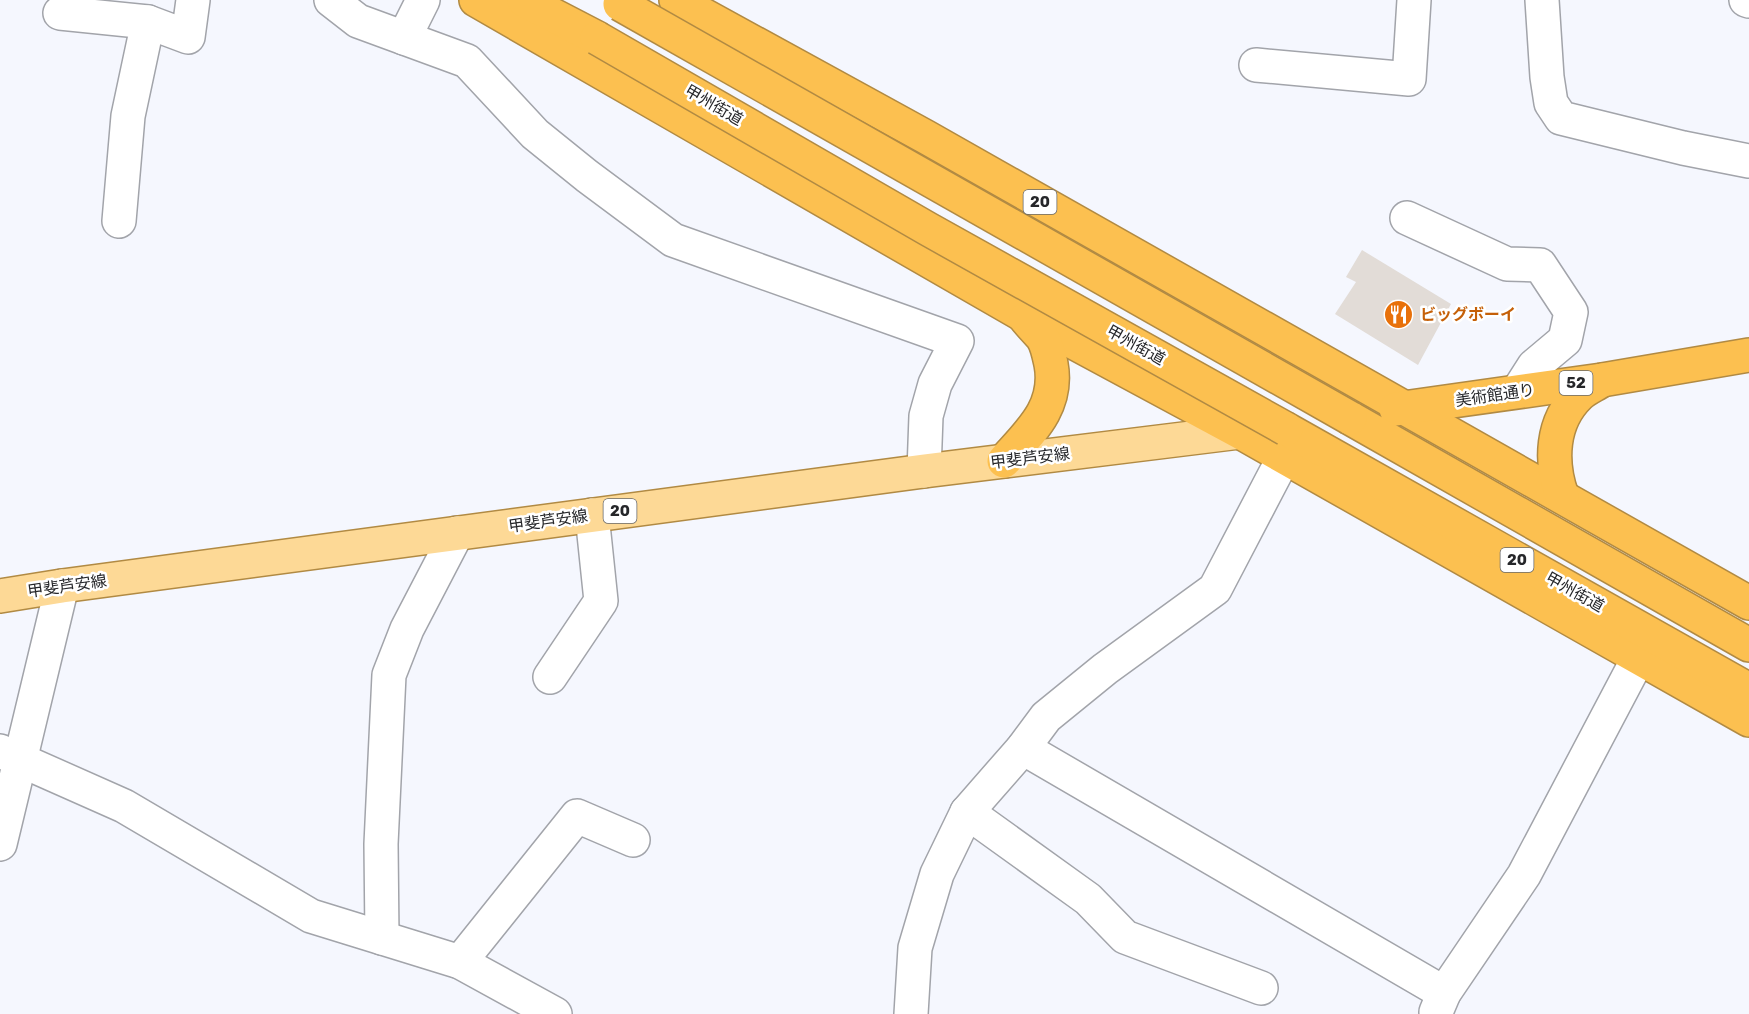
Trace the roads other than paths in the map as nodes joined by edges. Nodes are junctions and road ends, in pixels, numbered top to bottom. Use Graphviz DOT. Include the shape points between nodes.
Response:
graph roads {
  1 [pos="193,0"];
  2 [pos="331,0"];
  3 [pos="423,0"];
  4 [pos="476,0"];
  5 [pos="524,0"];
  6 [pos="676,0"];
  7 [pos="1414,0"];
  8 [pos="1542,0"];
  9 [pos="616,2"];
  10 [pos="60,13"];
  11 [pos="148,22"];
  12 [pos="404,38"];
  13 [pos="1256,65"];
  14 [pos="1749,161"];
  15 [pos="1407,218"];
  16 [pos="118,221"];
  17 [pos="1023,315"];
  18 [pos="1749,354"];
  19 [pos="1602,380"];
  20 [pos="1518,391"];
  21 [pos="1403,408"];
  22 [pos="1240,432"];
  23 [pos="1284,457"];
  24 [pos="1004,461"];
  25 [pos="924,471"];
  26 [pos="1562,496"];
  27 [pos="592,515"];
  28 [pos="457,533"];
  29 [pos="62,586"];
  30 [pos="0,596"];
  31 [pos="1749,603"];
  32 [pos="1749,645"];
  33 [pos="1639,657"];
  34 [pos="550,676"];
  35 [pos="1749,690"];
  36 [pos="1749,720"];
  37 [pos="1023,748"];
  38 [pos="11,756"];
  39 [pos="967,812"];
  40 [pos="633,840"];
  41 [pos="0,844"];
  42 [pos="382,938"];
  43 [pos="460,962"];
  44 [pos="1261,988"];
  45 [pos="1440,1004"];
  46 [pos="555,1014"];
  47 [pos="910,1014"];
  1 -- 11 [label="street" via="188,37"];
  2 -- 12 [label="street" via="358,21"];
  3 -- 12 [label="street"];
  4 -- 17 [label="highway"];
  5 -- 35 [label="highway, 甲州街道 / 20, bridge"];
  6 -- 21 [label="highway, 20"];
  7 -- 13 [label="street" via="1408,79"];
  8 -- 14 [label="street" via="1551,103 1561,118"];
  9 -- 32 [label="highway, 20, bridge"];
  10 -- 11 [label="street"];
  11 -- 16 [label="street" via="128,116"];
  12 -- 25 [label="street" via="467,61 535,134 673,240 957,340 935,384 926,416"];
  15 -- 20 [label="street" via="1507,264 1540,265 1571,312 1565,340 1534,366"];
  17 -- 22 [label="highway"];
  17 -- 24 [label="highway" via="1043,339 1054,381 1050,400 1037,424"];
  18 -- 19 [label="highway, 美術館通り / 52"];
  19 -- 20 [label="highway, 美術館通り / 52"];
  19 -- 26 [label="highway" via="1579,394 1564,413 1554,443 1556,478"];
  20 -- 21 [label="highway, 美術館通り / 52"];
  21 -- 22 [label="highway, 美術館通り / 52"];
  21 -- 26 [label="highway"];
  22 -- 23 [label="highway"];
  22 -- 24 [label="main road, 甲斐芦安線 / 20"];
  23 -- 33 [label="highway"];
  23 -- 37 [label="street" via="1215,589 1046,717"];
  24 -- 25 [label="main road, 甲斐芦安線 / 20"];
  25 -- 27 [label="main road, 甲斐芦安線 / 20"];
  26 -- 31 [label="highway"];
  27 -- 28 [label="main road, 甲斐芦安線 / 20"];
  27 -- 34 [label="street" via="601,601"];
  28 -- 29 [label="main road, 甲斐芦安線 / 20"];
  28 -- 42 [label="street" via="407,629 389,675 381,844"];
  29 -- 30 [label="main road, 甲斐芦安線 / 20"];
  29 -- 38 [label="street"];
  33 -- 36 [label="highway"];
  33 -- 45 [label="street" via="1524,875"];
  37 -- 39 [label="street"];
  37 -- 45 [label="street"];
  38 -- 41 [label="street"];
  38 -- 42 [label="street" via="124,806 311,916"];
  39 -- 44 [label="street" via="1088,899 1125,937"];
  39 -- 47 [label="street" via="937,874 915,948"];
  40 -- 43 [label="street" via="577,816"];
  42 -- 43 [label="street"];
  43 -- 46 [label="street"];
}
